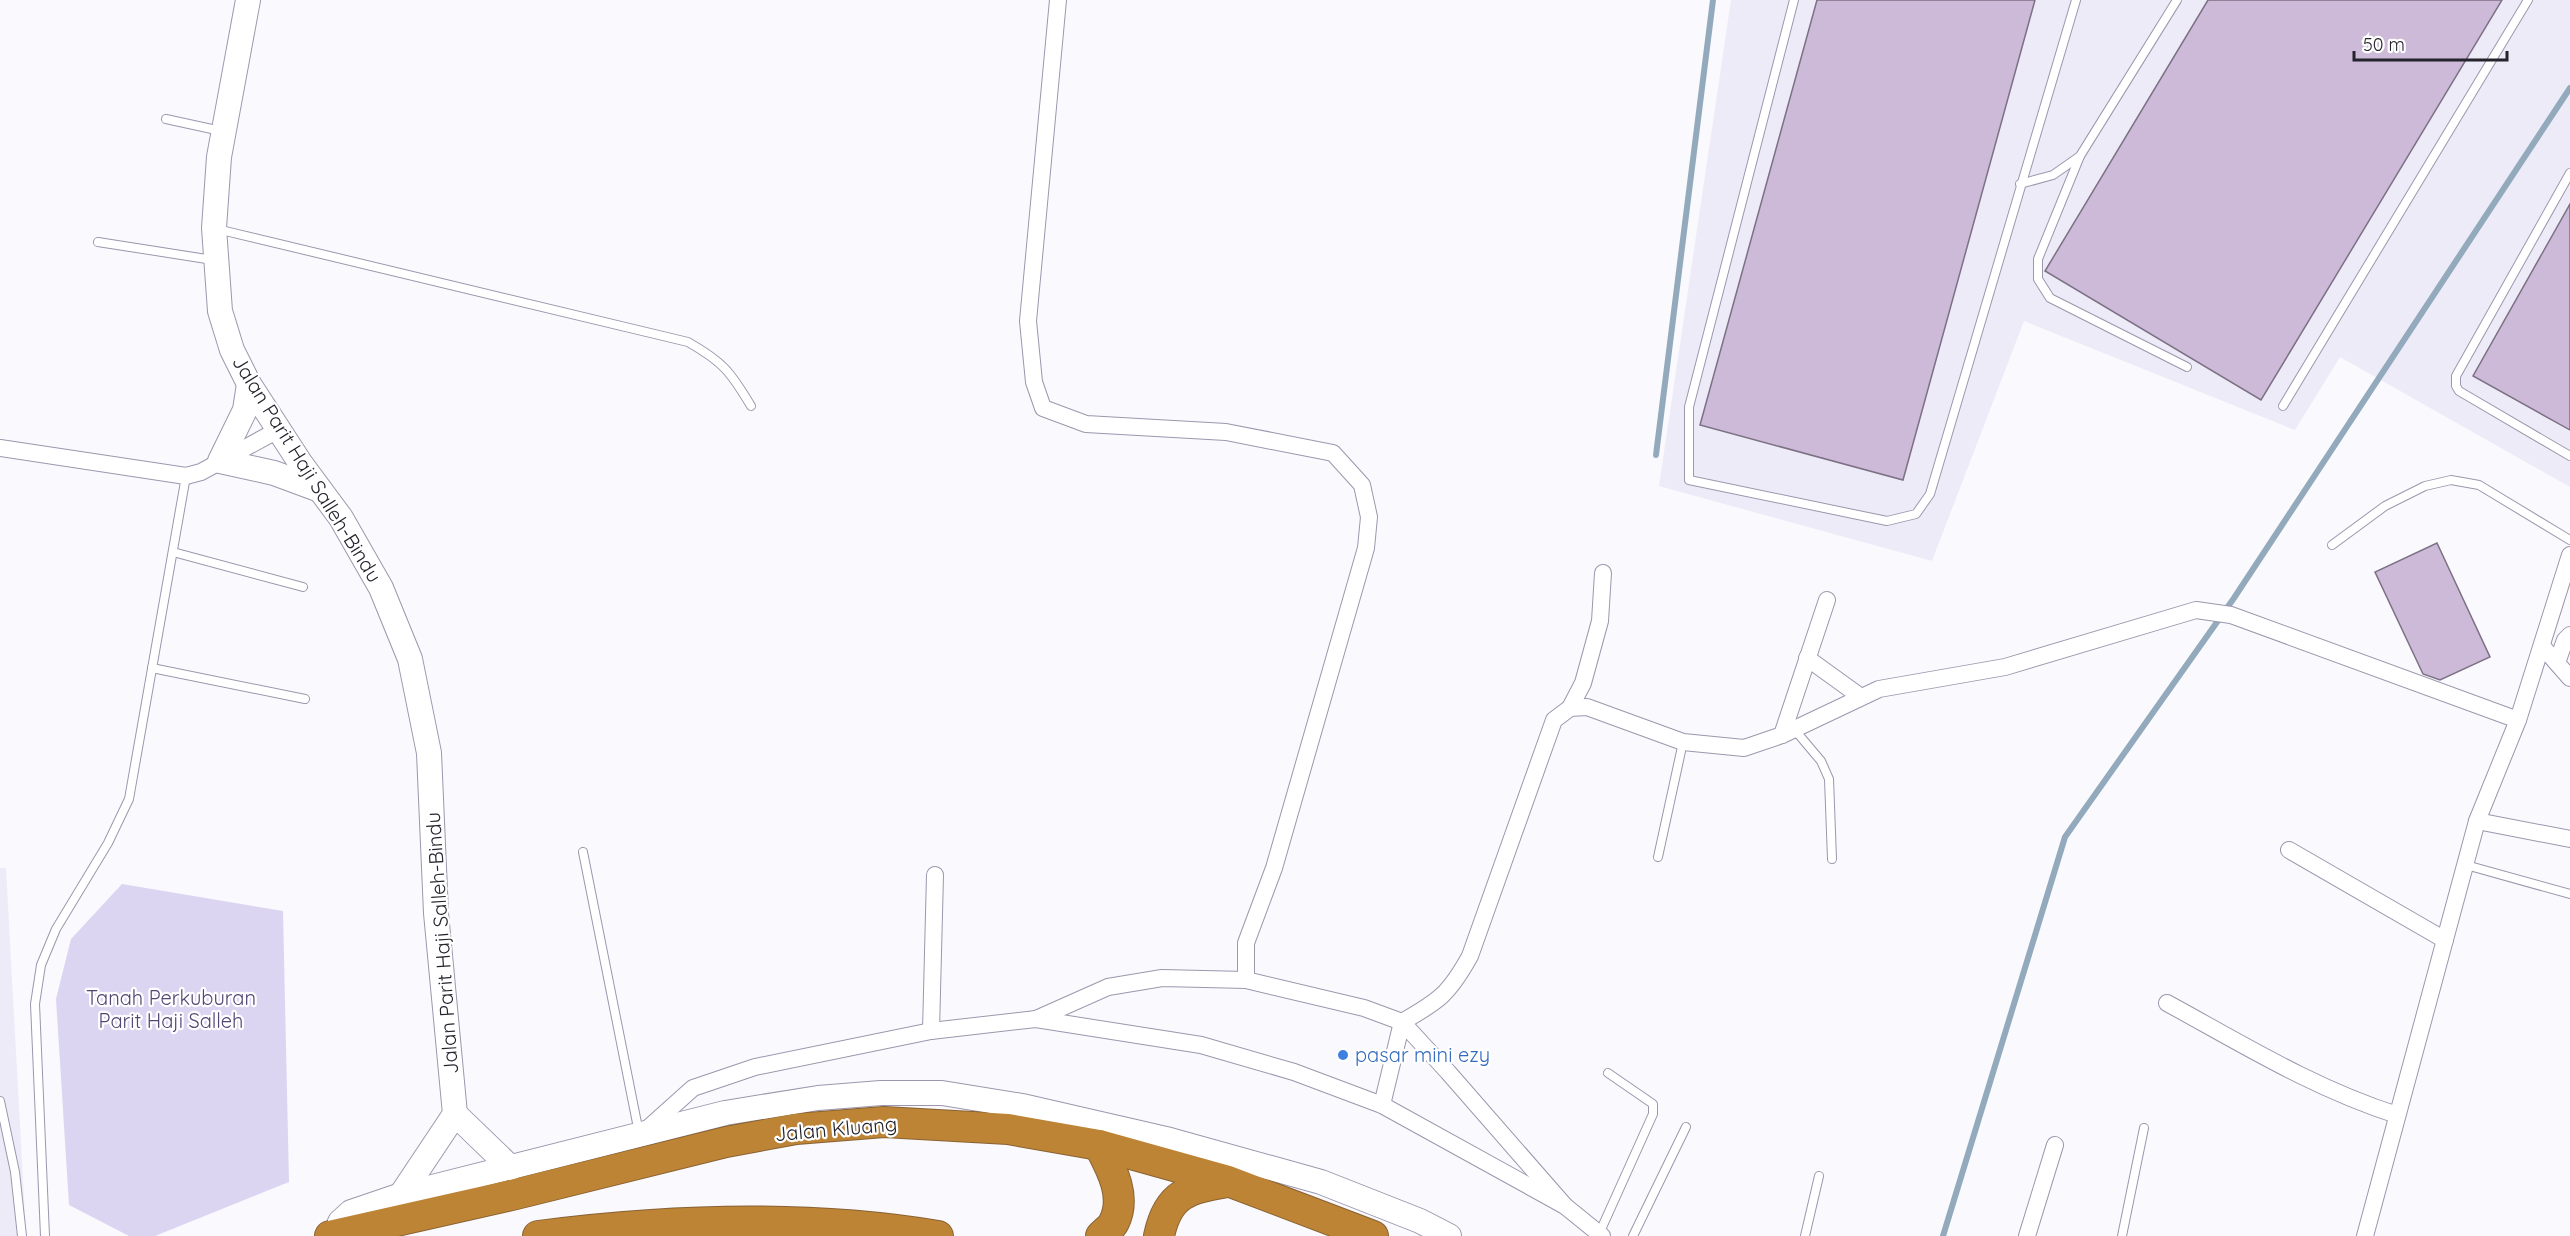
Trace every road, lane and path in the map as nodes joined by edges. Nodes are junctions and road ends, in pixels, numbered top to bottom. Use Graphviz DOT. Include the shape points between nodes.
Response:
graph roads {
  1 [pos="248,0"];
  2 [pos="1058,0"];
  3 [pos="1794,0"];
  4 [pos="2076,0"];
  5 [pos="2177,0"];
  6 [pos="2528,0"];
  7 [pos="166,119"];
  8 [pos="224,132"];
  9 [pos="2080,156"];
  10 [pos="2570,173"];
  11 [pos="2020,184"];
  12 [pos="214,228"];
  13 [pos="98,242"];
  14 [pos="215,260"];
  15 [pos="2187,367"];
  16 [pos="249,384"];
  17 [pos="751,406"];
  18 [pos="2283,406"];
  19 [pos="278,430"];
  20 [pos="0,448"];
  21 [pos="2570,456"];
  22 [pos="220,461"];
  23 [pos="186,476"];
  24 [pos="320,490"];
  25 [pos="2570,540"];
  26 [pos="2332,544"];
  27 [pos="172,552"];
  28 [pos="2570,555"];
  29 [pos="1603,573"];
  30 [pos="303,587"];
  31 [pos="1827,600"];
  32 [pos="2570,635"];
  33 [pos="2542,646"];
  34 [pos="1807,658"];
  35 [pos="2557,663"];
  36 [pos="152,669"];
  37 [pos="2570,678"];
  38 [pos="1861,697"];
  39 [pos="305,699"];
  40 [pos="1570,708"];
  41 [pos="2518,720"];
  42 [pos="1788,732"];
  43 [pos="1683,742"];
  44 [pos="2477,821"];
  45 [pos="2570,839"];
  46 [pos="2289,850"];
  47 [pos="583,852"];
  48 [pos="1658,857"];
  49 [pos="1832,859"];
  50 [pos="2466,865"];
  51 [pos="935,875"];
  52 [pos="2570,894"];
  53 [pos="2445,940"];
  54 [pos="1246,980"];
  55 [pos="2167,1003"];
  56 [pos="1036,1018"];
  57 [pos="1401,1022"];
  58 [pos="931,1031"];
  59 [pos="1608,1073"];
  60 [pos="0,1101"];
  61 [pos="1382,1105"];
  62 [pos="455,1114"];
  63 [pos="2397,1115"];
  64 [pos="1686,1127"];
  65 [pos="2144,1128"];
  66 [pos="640,1136"];
  67 [pos="2055,1144"];
  68 [pos="1099,1145"];
  69 [pos="511,1168"];
  70 [pos="1819,1176"];
  71 [pos="1228,1181"];
  72 [pos="401,1196"];
  73 [pos="1565,1206"];
  74 [pos="333,1235"];
  75 [pos="1600,1235"];
  76 [pos="22,1236"];
  77 [pos="45,1236"];
  78 [pos="538,1236"];
  79 [pos="938,1236"];
  80 [pos="1101,1236"];
  81 [pos="1159,1236"];
  82 [pos="1373,1236"];
  83 [pos="1449,1236"];
  84 [pos="1634,1236"];
  85 [pos="1805,1236"];
  86 [pos="2027,1236"];
  87 [pos="2122,1236"];
  88 [pos="2366,1236"];
  1 -- 8 [label="main road, Jalan Parit Haji Salleh-Bindu"];
  2 -- 54 [label="street" via="1028,321 1034,382 1043,408 1086,424 1226,432 1333,453 1362,485 1369,517 1366,548 1274,868 1246,943"];
  3 -- 11 [label="lane" via="1689,407 1689,480 1887,521 1916,514 1930,494"];
  4 -- 11 [label="lane"];
  5 -- 9 [label="lane"];
  6 -- 18 [label="lane"];
  7 -- 8 [label="lane"];
  8 -- 12 [label="main road, Jalan Parit Haji Salleh-Bindu"];
  9 -- 11 [label="lane" via="2053,175"];
  9 -- 15 [label="lane" via="2038,259 2038,279 2050,298"];
  10 -- 21 [label="lane" via="2456,376 2456,386"];
  12 -- 14 [label="main road, Jalan Parit Haji Salleh-Bindu"];
  12 -- 17 [label="lane" via="688,342 730,371"];
  13 -- 14 [label="lane"];
  14 -- 16 [label="main road, Jalan Parit Haji Salleh-Bindu" via="220,311 232,350"];
  16 -- 19 [label="main road, Jalan Parit Haji Salleh-Bindu"];
  16 -- 22 [label="main road" via="245,410"];
  19 -- 22 [label="street"];
  19 -- 24 [label="main road, Jalan Parit Haji Salleh-Bindu"];
  20 -- 23 [label="street"];
  22 -- 23 [label="street"];
  22 -- 24 [label="main road" via="274,472"];
  23 -- 27 [label="lane"];
  24 -- 62 [label="main road, Jalan Parit Haji Salleh-Bindu" via="341,518 381,588 410,659 429,753 436,913"];
  25 -- 26 [label="lane" via="2479,485 2451,480 2425,486 2385,506"];
  27 -- 30 [label="lane"];
  27 -- 36 [label="lane"];
  28 -- 33 [label="street"];
  29 -- 40 [label="street" via="1600,621 1583,683"];
  31 -- 34 [label="street"];
  32 -- 35 [label="street"];
  33 -- 35 [label="street"];
  33 -- 41 [label="street"];
  34 -- 38 [label="street"];
  34 -- 42 [label="street"];
  35 -- 37 [label="street"];
  36 -- 39 [label="lane"];
  36 -- 77 [label="lane" via="129,799 108,843 56,929 41,965 35,1004"];
  38 -- 41 [label="street" via="1879,688 2005,667 2196,610 2231,615"];
  38 -- 42 [label="street"];
  40 -- 43 [label="street" via="1587,706"];
  40 -- 57 [label="street" via="1554,720 1470,956 1454,985 1432,1005"];
  41 -- 44 [label="street"];
  42 -- 43 [label="street" via="1744,748"];
  42 -- 49 [label="lane" via="1821,761 1829,779"];
  43 -- 48 [label="lane"];
  44 -- 45 [label="street"];
  44 -- 50 [label="street"];
  46 -- 53 [label="street"];
  47 -- 66 [label="lane"];
  50 -- 52 [label="lane"];
  50 -- 53 [label="street"];
  51 -- 58 [label="street"];
  53 -- 63 [label="street"];
  54 -- 56 [label="street" via="1162,978 1108,987"];
  54 -- 57 [label="street" via="1364,1008"];
  55 -- 63 [label="street" via="2320,1086"];
  56 -- 58 [label="street"];
  56 -- 61 [label="street" via="1201,1045 1294,1072"];
  57 -- 61 [label="street"];
  57 -- 73 [label="street"];
  58 -- 66 [label="street" via="755,1067 693,1088"];
  59 -- 75 [label="lane" via="1653,1104 1653,1114"];
  60 -- 76 [label="lane" via="15,1172"];
  61 -- 73 [label="street"];
  62 -- 69 [label="main road"];
  62 -- 72 [label="main road"];
  63 -- 88 [label="street"];
  64 -- 84 [label="lane"];
  65 -- 87 [label="lane"];
  66 -- 69 [label="main road"];
  66 -- 83 [label="main road" via="725,1113 818,1098 942,1093 1022,1106 1158,1137 1321,1182"];
  67 -- 86 [label="street"];
  68 -- 71 [label="highway, Jalan Kluang"];
  68 -- 74 [label="highway, Jalan Kluang" via="1008,1129 884,1122 796,1129"];
  68 -- 80 [label="highway" via="1113,1173 1119,1199 1114,1224"];
  69 -- 72 [label="main road"];
  70 -- 85 [label="lane"];
  71 -- 81 [label="highway" via="1193,1188 1175,1200 1162,1221"];
  71 -- 82 [label="highway, Jalan Kluang"];
  72 -- 74 [label="main road" via="351,1212"];
  73 -- 75 [label="street"];
  78 -- 79 [label="highway" via="691,1223 794,1221"];
}
